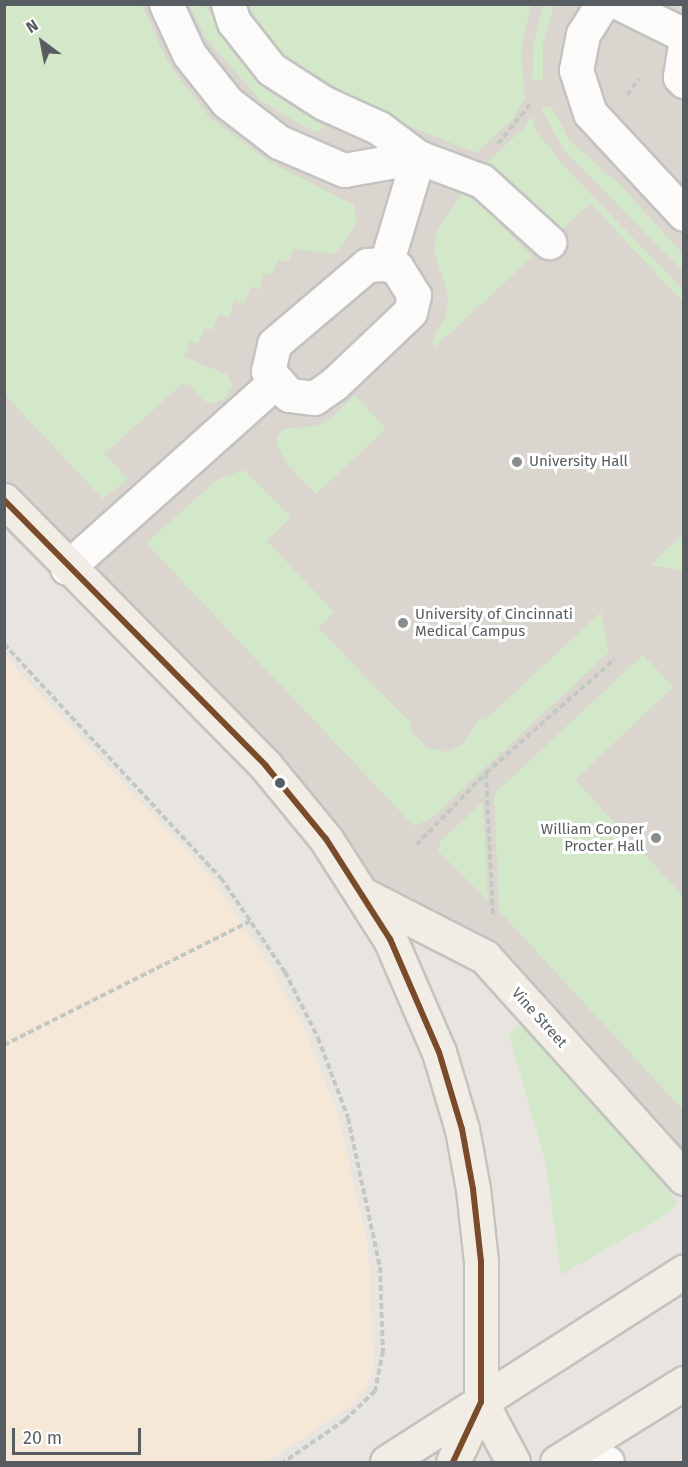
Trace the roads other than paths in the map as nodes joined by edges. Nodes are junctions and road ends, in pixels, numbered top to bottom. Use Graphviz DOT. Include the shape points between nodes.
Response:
graph roads {
  1 [pos="166,4"];
  2 [pos="228,4"];
  3 [pos="602,4"];
  4 [pos="621,4"];
  5 [pos="684,35"];
  6 [pos="684,51"];
  7 [pos="684,81"];
  8 [pos="418,157"];
  9 [pos="684,214"];
  10 [pos="549,242"];
  11 [pos="386,264"];
  12 [pos="276,381"];
  13 [pos="4,500"];
  14 [pos="67,568"];
  15 [pos="366,896"];
  16 [pos="684,1178"];
  17 [pos="684,1271"];
  18 [pos="684,1383"];
  19 [pos="481,1402"];
  20 [pos="567,1457"];
  21 [pos="387,1462"];
  22 [pos="453,1462"];
  23 [pos="513,1462"];
  24 [pos="607,1462"];
  1 -- 8 [label="street" via="189,54 226,102 279,142 344,170"];
  2 -- 8 [label="street" via="234,22 271,69 324,103 379,128"];
  3 -- 9 [label="street" via="583,34 576,70 590,112"];
  4 -- 5 [label="street"];
  6 -- 7 [label="street" via="680,77"];
  8 -- 10 [label="street" via="482,181"];
  8 -- 11 [label="street"];
  11 -- 12 [label="street" via="367,265 274,344 267,364"];
  11 -- 12 [label="street" via="397,268 414,295 410,312 314,398 290,395"];
  12 -- 14 [label="street"];
  13 -- 14 [label="main road, Vine Street"];
  14 -- 15 [label="main road, Vine Street" via="266,766 326,839"];
  15 -- 16 [label="main road, Vine Street" via="485,957"];
  15 -- 19 [label="main road, Vine Street" via="434,1041 462,1130 481,1262"];
  17 -- 19 [label="main road"];
  18 -- 20 [label="main road"];
  19 -- 21 [label="main road"];
  19 -- 22 [label="main road"];
  19 -- 23 [label="main road"];
  20 -- 24 [label="street"];
}
